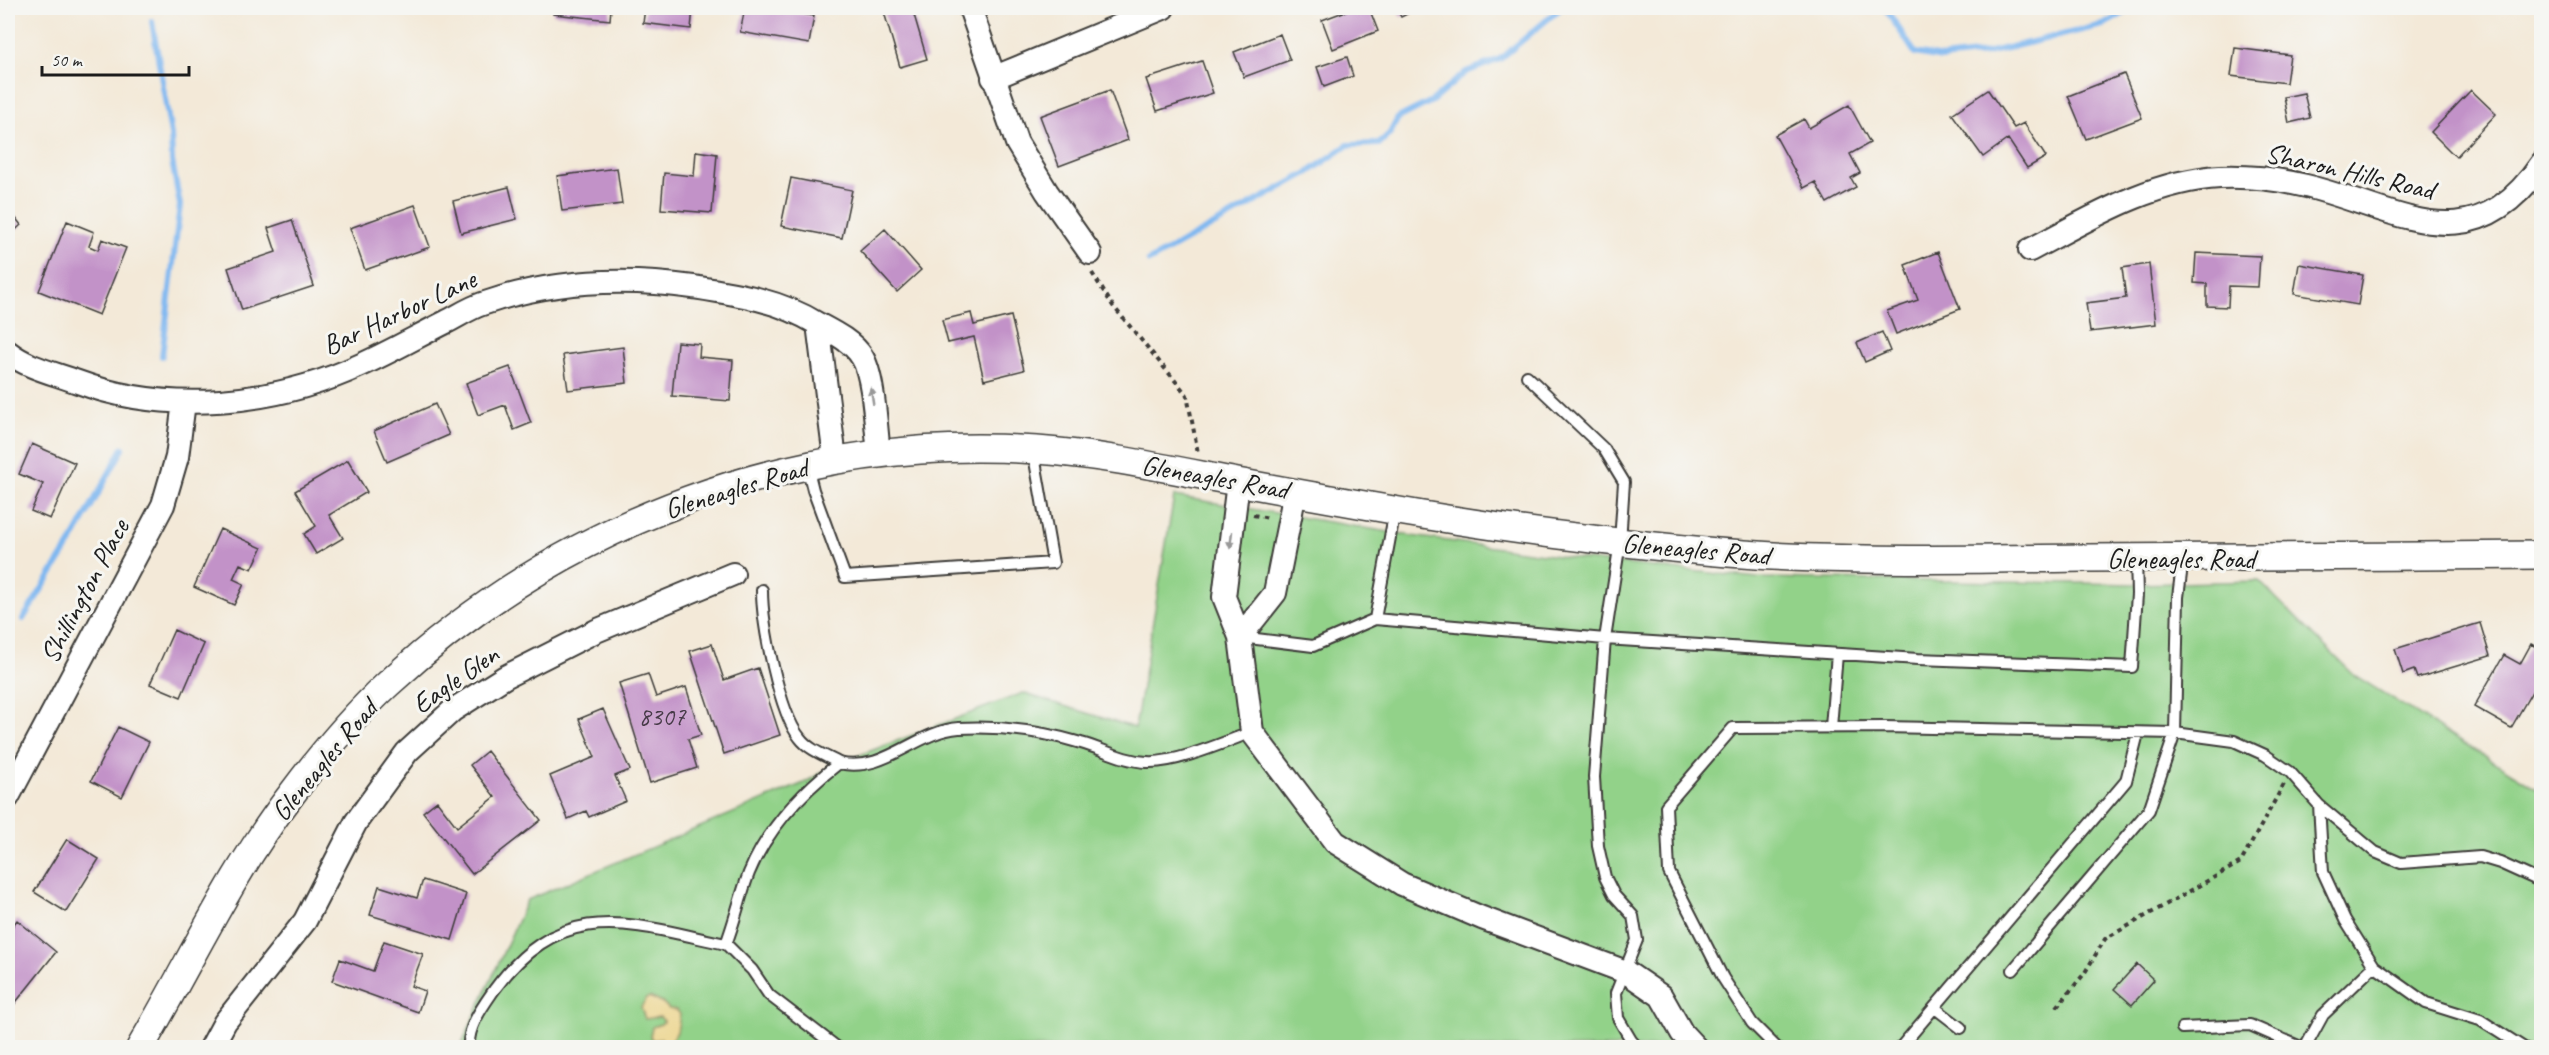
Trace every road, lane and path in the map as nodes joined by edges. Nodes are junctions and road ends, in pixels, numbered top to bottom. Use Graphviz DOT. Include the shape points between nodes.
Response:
graph roads {
  1 [pos="970,8"];
  2 [pos="1163,8"];
  3 [pos="993,78"];
  4 [pos="2541,163"];
  5 [pos="2030,250"];
  6 [pos="1090,253"];
  7 [pos="818,324"];
  8 [pos="8,352"];
  9 [pos="1527,376"];
  10 [pos="184,402"];
  11 [pos="1033,450"];
  12 [pos="1198,453"];
  13 [pos="879,454"];
  14 [pos="836,459"];
  15 [pos="807,466"];
  16 [pos="1238,482"];
  17 [pos="1295,492"];
  18 [pos="1395,510"];
  19 [pos="1251,515"];
  20 [pos="1273,519"];
  21 [pos="1620,542"];
  22 [pos="2541,555"];
  23 [pos="2136,558"];
  24 [pos="2183,558"];
  25 [pos="733,574"];
  26 [pos="762,590"];
  27 [pos="1375,619"];
  28 [pos="1240,637"];
  29 [pos="1605,639"];
  30 [pos="1837,654"];
  31 [pos="1831,727"];
  32 [pos="1252,732"];
  33 [pos="2138,733"];
  34 [pos="2175,734"];
  35 [pos="839,763"];
  36 [pos="2290,772"];
  37 [pos="8,797"];
  38 [pos="2319,805"];
  39 [pos="2541,882"];
  40 [pos="726,944"];
  41 [pos="2374,966"];
  42 [pos="2013,970"];
  43 [pos="1626,972"];
  44 [pos="2056,1007"];
  45 [pos="1935,1008"];
  46 [pos="1961,1028"];
  47 [pos="2182,1028"];
  48 [pos="140,1047"];
  49 [pos="211,1047"];
  50 [pos="469,1047"];
  51 [pos="838,1047"];
  52 [pos="1638,1047"];
  53 [pos="1696,1047"];
  54 [pos="1777,1047"];
  55 [pos="1900,1047"];
  56 [pos="2304,1047"];
  57 [pos="2524,1047"];
  1 -- 3 [label="street"];
  2 -- 3 [label="street"];
  3 -- 6 [label="street" via="1017,143"];
  4 -- 5 [label="street, Sharon Hills Road" via="2509,202 2465,221 2439,224 2307,186 2263,178 2223,177 2183,182 2144,193"];
  6 -- 12 [label="path" via="1087,265 1113,306 1187,394"];
  7 -- 10 [label="street, Bar Harbor Lane" via="797,311 752,296 614,280 571,283 525,290 480,304 360,366 320,381 266,394"];
  13 -- 7 [label="street, Bar Harbor Lane, one-way" via="863,357"];
  7 -- 14 [label="street"];
  8 -- 10 [label="street, Bar Harbor Lane" via="20,362 97,389"];
  9 -- 21 [label="lane" via="1604,449 1624,482"];
  10 -- 37 [label="street, Shillington Place" via="177,457 164,505"];
  11 -- 13 [label="street, Gleneagles Road" via="982,448"];
  11 -- 15 [label="lane" via="1053,563 845,577"];
  11 -- 16 [label="street, Gleneagles Road" via="1095,456"];
  13 -- 14 [label="street, Gleneagles Road"];
  14 -- 15 [label="street, Gleneagles Road"];
  15 -- 48 [label="street, Gleneagles Road" via="710,491 621,526 573,550 468,617 387,685 316,762 267,828"];
  16 -- 17 [label="street, Gleneagles Road"];
  16 -- 28 [label="street, one-way" via="1224,597"];
  17 -- 18 [label="street, Gleneagles Road"];
  17 -- 28 [label="street" via="1275,593"];
  18 -- 21 [label="street, Gleneagles Road"];
  18 -- 27 [label="lane"];
  19 -- 20 [label="path"];
  21 -- 23 [label="street, Gleneagles Road" via="1817,558"];
  21 -- 29 [label="lane"];
  22 -- 24 [label="street, Gleneagles Road"];
  23 -- 24 [label="street, Gleneagles Road"];
  23 -- 30 [label="lane" via="2132,667"];
  24 -- 34 [label="lane" via="2178,597"];
  25 -- 49 [label="street, Eagle Glen" via="596,631 505,677 453,710 407,752 356,822 305,921 225,1022"];
  26 -- 35 [label="lane" via="765,634 791,725 810,747"];
  27 -- 28 [label="lane" via="1313,646"];
  27 -- 29 [label="lane"];
  28 -- 32 [label="street"];
  29 -- 30 [label="lane"];
  29 -- 43 [label="lane" via="1594,777 1598,846 1605,877 1614,895 1633,916 1637,940"];
  30 -- 31 [label="lane"];
  31 -- 33 [label="lane"];
  31 -- 54 [label="lane" via="1733,728 1666,806 1669,872 1723,978 1752,1023"];
  32 -- 35 [label="lane" via="1179,757 1148,762 1023,731 945,729 862,766"];
  32 -- 43 [label="street" via="1335,842 1402,884"];
  33 -- 34 [label="lane"];
  33 -- 45 [label="lane" via="2126,781"];
  34 -- 36 [label="lane" via="2234,741 2265,754"];
  34 -- 42 [label="lane" via="2149,810"];
  35 -- 40 [label="lane" via="817,780 777,823 749,873"];
  36 -- 38 [label="lane"];
  36 -- 44 [label="path" via="2241,862 2104,939 2084,974"];
  38 -- 39 [label="lane" via="2375,852 2401,863 2480,857"];
  38 -- 41 [label="lane" via="2323,872 2345,920"];
  40 -- 50 [label="lane" via="626,924 587,924 566,930 537,948 505,976 473,1025"];
  40 -- 51 [label="lane" via="752,970 769,995"];
  41 -- 56 [label="lane" via="2323,1015"];
  41 -- 57 [label="lane" via="2426,1003 2480,1020"];
  43 -- 52 [label="lane" via="1616,993 1618,1018"];
  43 -- 53 [label="street" via="1661,996 1682,1032"];
  45 -- 46 [label="lane"];
  45 -- 55 [label="lane"];
  47 -- 56 [label="lane" via="2250,1025"];
}
